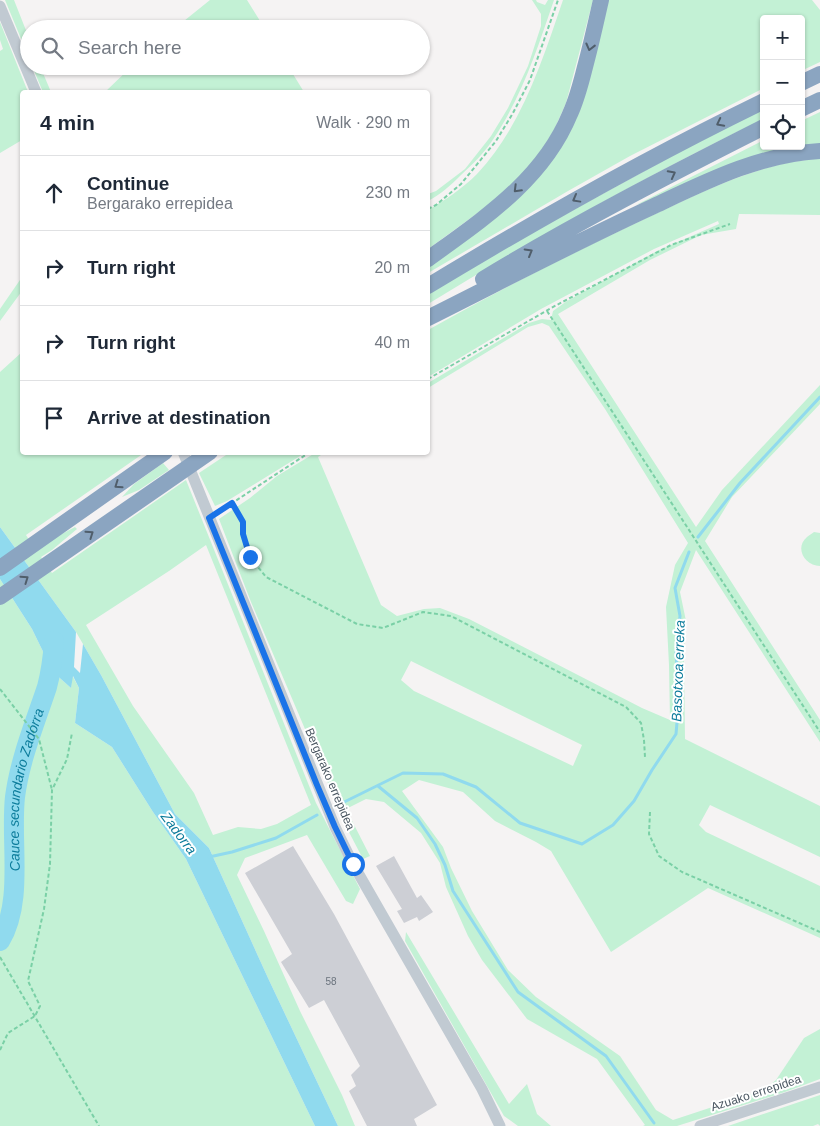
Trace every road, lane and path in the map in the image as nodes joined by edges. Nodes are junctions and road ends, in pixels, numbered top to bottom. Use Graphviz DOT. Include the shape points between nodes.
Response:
graph roads {
  1 [pos="558,0"];
  2 [pos="601,0"];
  3 [pos="0,6"];
  4 [pos="20,54"];
  5 [pos="820,74"];
  6 [pos="29,75"];
  7 [pos="805,81"];
  8 [pos="35,90"];
  9 [pos="820,100"];
  10 [pos="760,103"];
  11 [pos="805,107"];
  12 [pos="760,129"];
  13 [pos="820,151"];
  14 [pos="430,208"];
  15 [pos="730,224"];
  16 [pos="430,258"];
  17 [pos="430,285"];
  18 [pos="547,311"];
  19 [pos="430,312"];
  20 [pos="430,317"];
  21 [pos="430,378"];
  22 [pos="161,455"];
  23 [pos="184,455"];
  24 [pos="206,455"];
  25 [pos="305,455"];
  26 [pos="232,503"];
  27 [pos="209,518"];
  28 [pos="0,568"];
  29 [pos="0,597"];
  30 [pos="0,689"];
  31 [pos="820,732"];
  32 [pos="72,733"];
  33 [pos="645,757"];
  34 [pos="52,790"];
  35 [pos="650,812"];
  36 [pos="820,932"];
  37 [pos="0,957"];
  38 [pos="35,1016"];
  39 [pos="0,1050"];
  40 [pos="820,1087"];
  41 [pos="99,1126"];
  42 [pos="500,1126"];
  43 [pos="700,1126"];
  1 -- 14 [label="path" via="530,80 496,141 461,184"];
  2 -- 16 [label="highway, one-way" via="581,82 555,144 514,193"];
  3 -- 4 [label="street"];
  5 -- 7 [label="highway"];
  6 -- 8 [label="street"];
  9 -- 11 [label="highway"];
  10 -- 17 [label="highway, one-way" via="574,200"];
  19 -- 12 [label="highway, one-way" via="590,217"];
  13 -- 20 [label="highway" via="770,159 709,180"];
  15 -- 18 [label="path" via="671,245"];
  18 -- 21 [label="path"];
  18 -- 31 [label="path"];
  22 -- 28 [label="highway, one-way"];
  23 -- 27 [label="street, Bergarako errepidea"];
  29 -- 24 [label="highway, one-way"];
  25 -- 26 [label="path"];
  26 -- 27 [label="path"];
  26 -- 33 [label="path" via="243,522 250,557 266,577 357,624 384,628 423,612 451,616 626,707 641,723"];
  27 -- 42 [label="street, Bergarako errepidea" via="335,827"];
  30 -- 34 [label="path" via="39,738"];
  32 -- 34 [label="path" via="67,759"];
  34 -- 38 [label="path" via="50,864 28,981 40,1006"];
  35 -- 36 [label="path" via="650,834 658,856 682,872"];
  37 -- 38 [label="path"];
  38 -- 39 [label="path" via="8,1033"];
  38 -- 41 [label="path"];
  40 -- 43 [label="street, Azuako errepidea"];
}
